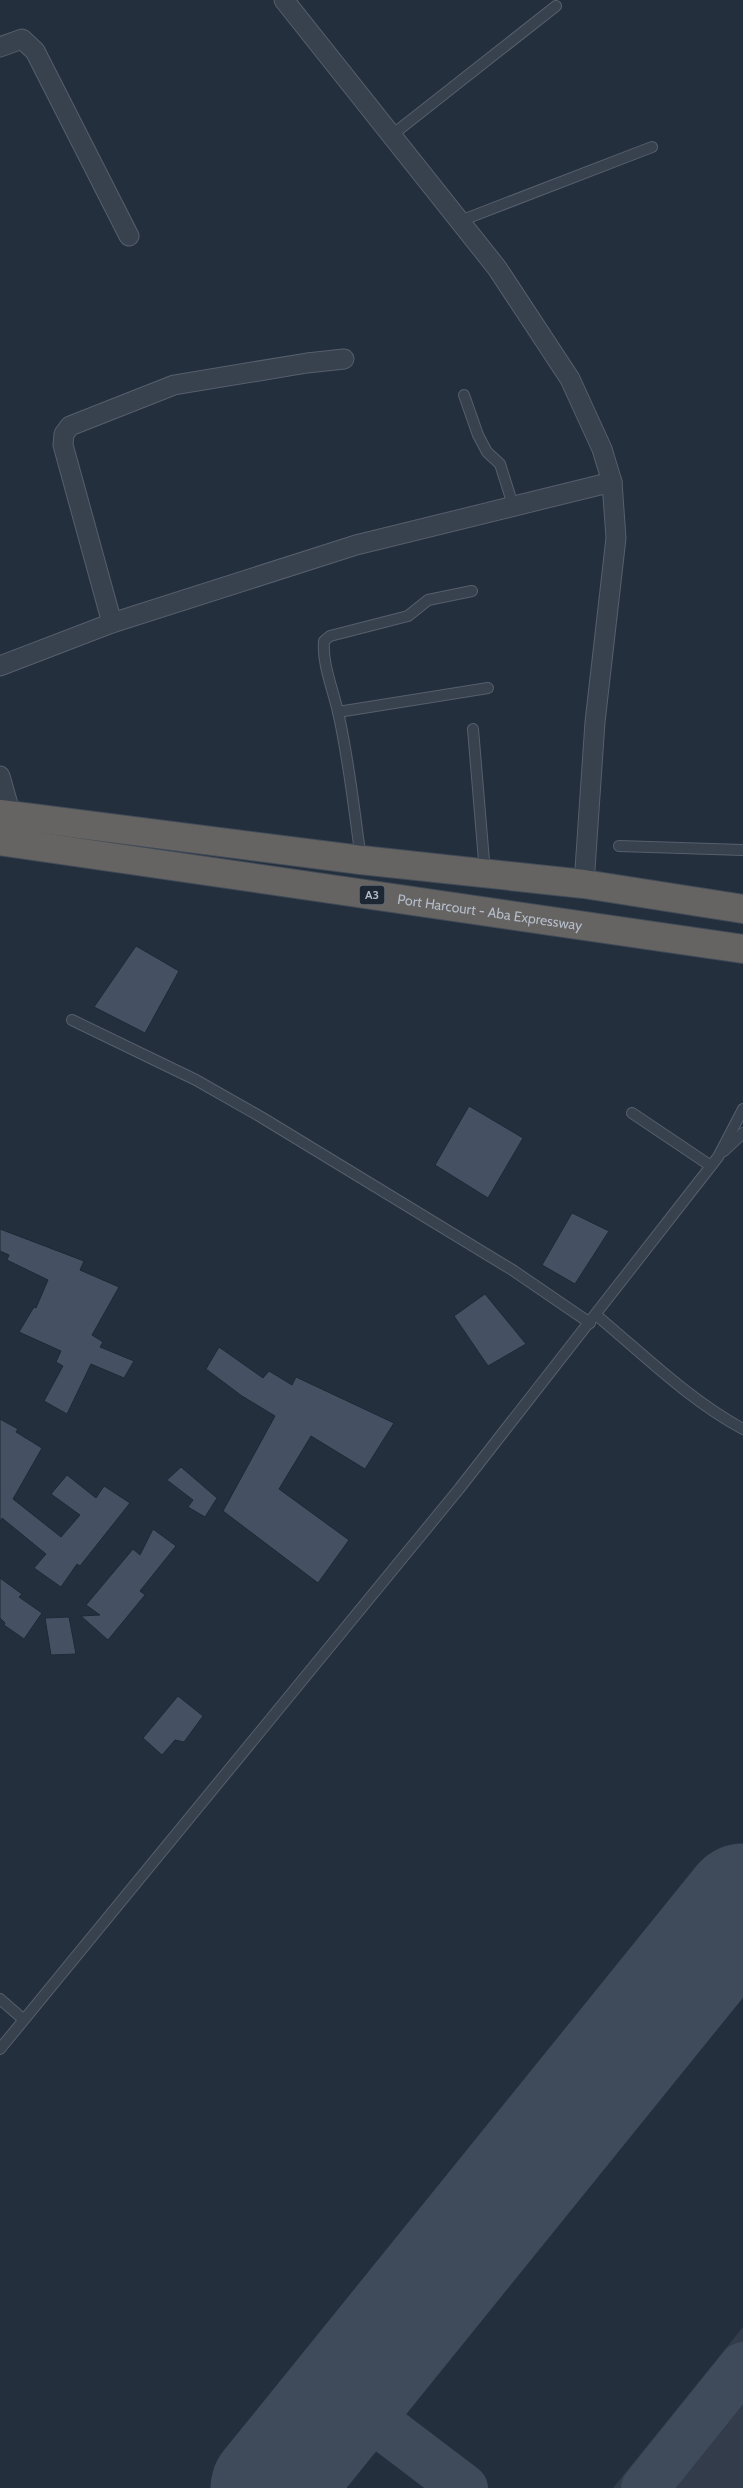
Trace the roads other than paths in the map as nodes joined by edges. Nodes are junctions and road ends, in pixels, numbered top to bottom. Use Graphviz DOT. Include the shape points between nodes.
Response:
graph roads {
  1 [pos="284,0"];
  2 [pos="556,6"];
  3 [pos="0,47"];
  4 [pos="392,135"];
  5 [pos="652,147"];
  6 [pos="460,221"];
  7 [pos="130,236"];
  8 [pos="344,359"];
  9 [pos="464,395"];
  10 [pos="612,482"];
  11 [pos="513,505"];
  12 [pos="472,591"];
  13 [pos="112,624"];
  14 [pos="0,666"];
  15 [pos="488,688"];
  16 [pos="338,712"];
  17 [pos="472,729"];
  18 [pos="0,776"];
  19 [pos="6,815"];
  20 [pos="0,841"];
  21 [pos="619,846"];
  22 [pos="743,850"];
  23 [pos="361,860"];
  24 [pos="486,874"];
  25 [pos="584,884"];
  26 [pos="741,907"];
  27 [pos="743,949"];
  28 [pos="72,1020"];
  29 [pos="743,1109"];
  30 [pos="632,1113"];
  31 [pos="743,1133"];
  32 [pos="718,1157"];
  33 [pos="711,1166"];
  34 [pos="593,1319"];
  35 [pos="743,1430"];
  36 [pos="0,1999"];
  37 [pos="23,2019"];
  38 [pos="0,2049"];
  1 -- 4 [label="street"];
  2 -- 4 [label="lane"];
  3 -- 7 [label="street" via="22,39 35,51"];
  4 -- 6 [label="street"];
  5 -- 6 [label="lane"];
  6 -- 10 [label="street" via="498,268 570,379 602,449"];
  8 -- 13 [label="street" via="174,385 70,426 64,434 63,445"];
  9 -- 11 [label="lane" via="487,452 500,464"];
  10 -- 11 [label="street"];
  10 -- 25 [label="street" via="616,538 595,722"];
  11 -- 13 [label="street" via="356,545"];
  12 -- 16 [label="lane" via="428,600 408,616 330,636 324,641 324,654"];
  13 -- 14 [label="street"];
  15 -- 16 [label="lane"];
  16 -- 23 [label="lane"];
  17 -- 24 [label="lane"];
  18 -- 19 [label="street"];
  19 -- 23 [label="highway"];
  20 -- 27 [label="highway, Port Harcourt - Aba Expressway / A3"];
  21 -- 22 [label="lane"];
  23 -- 24 [label="highway"];
  24 -- 25 [label="highway"];
  25 -- 26 [label="highway"];
  28 -- 34 [label="lane" via="196,1080"];
  29 -- 32 [label="lane"];
  30 -- 33 [label="lane"];
  31 -- 32 [label="lane"];
  32 -- 33 [label="lane"];
  33 -- 34 [label="lane"];
  34 -- 35 [label="lane"];
  34 -- 37 [label="lane" via="328,1652"];
  36 -- 37 [label="lane"];
  37 -- 38 [label="lane"];
}
